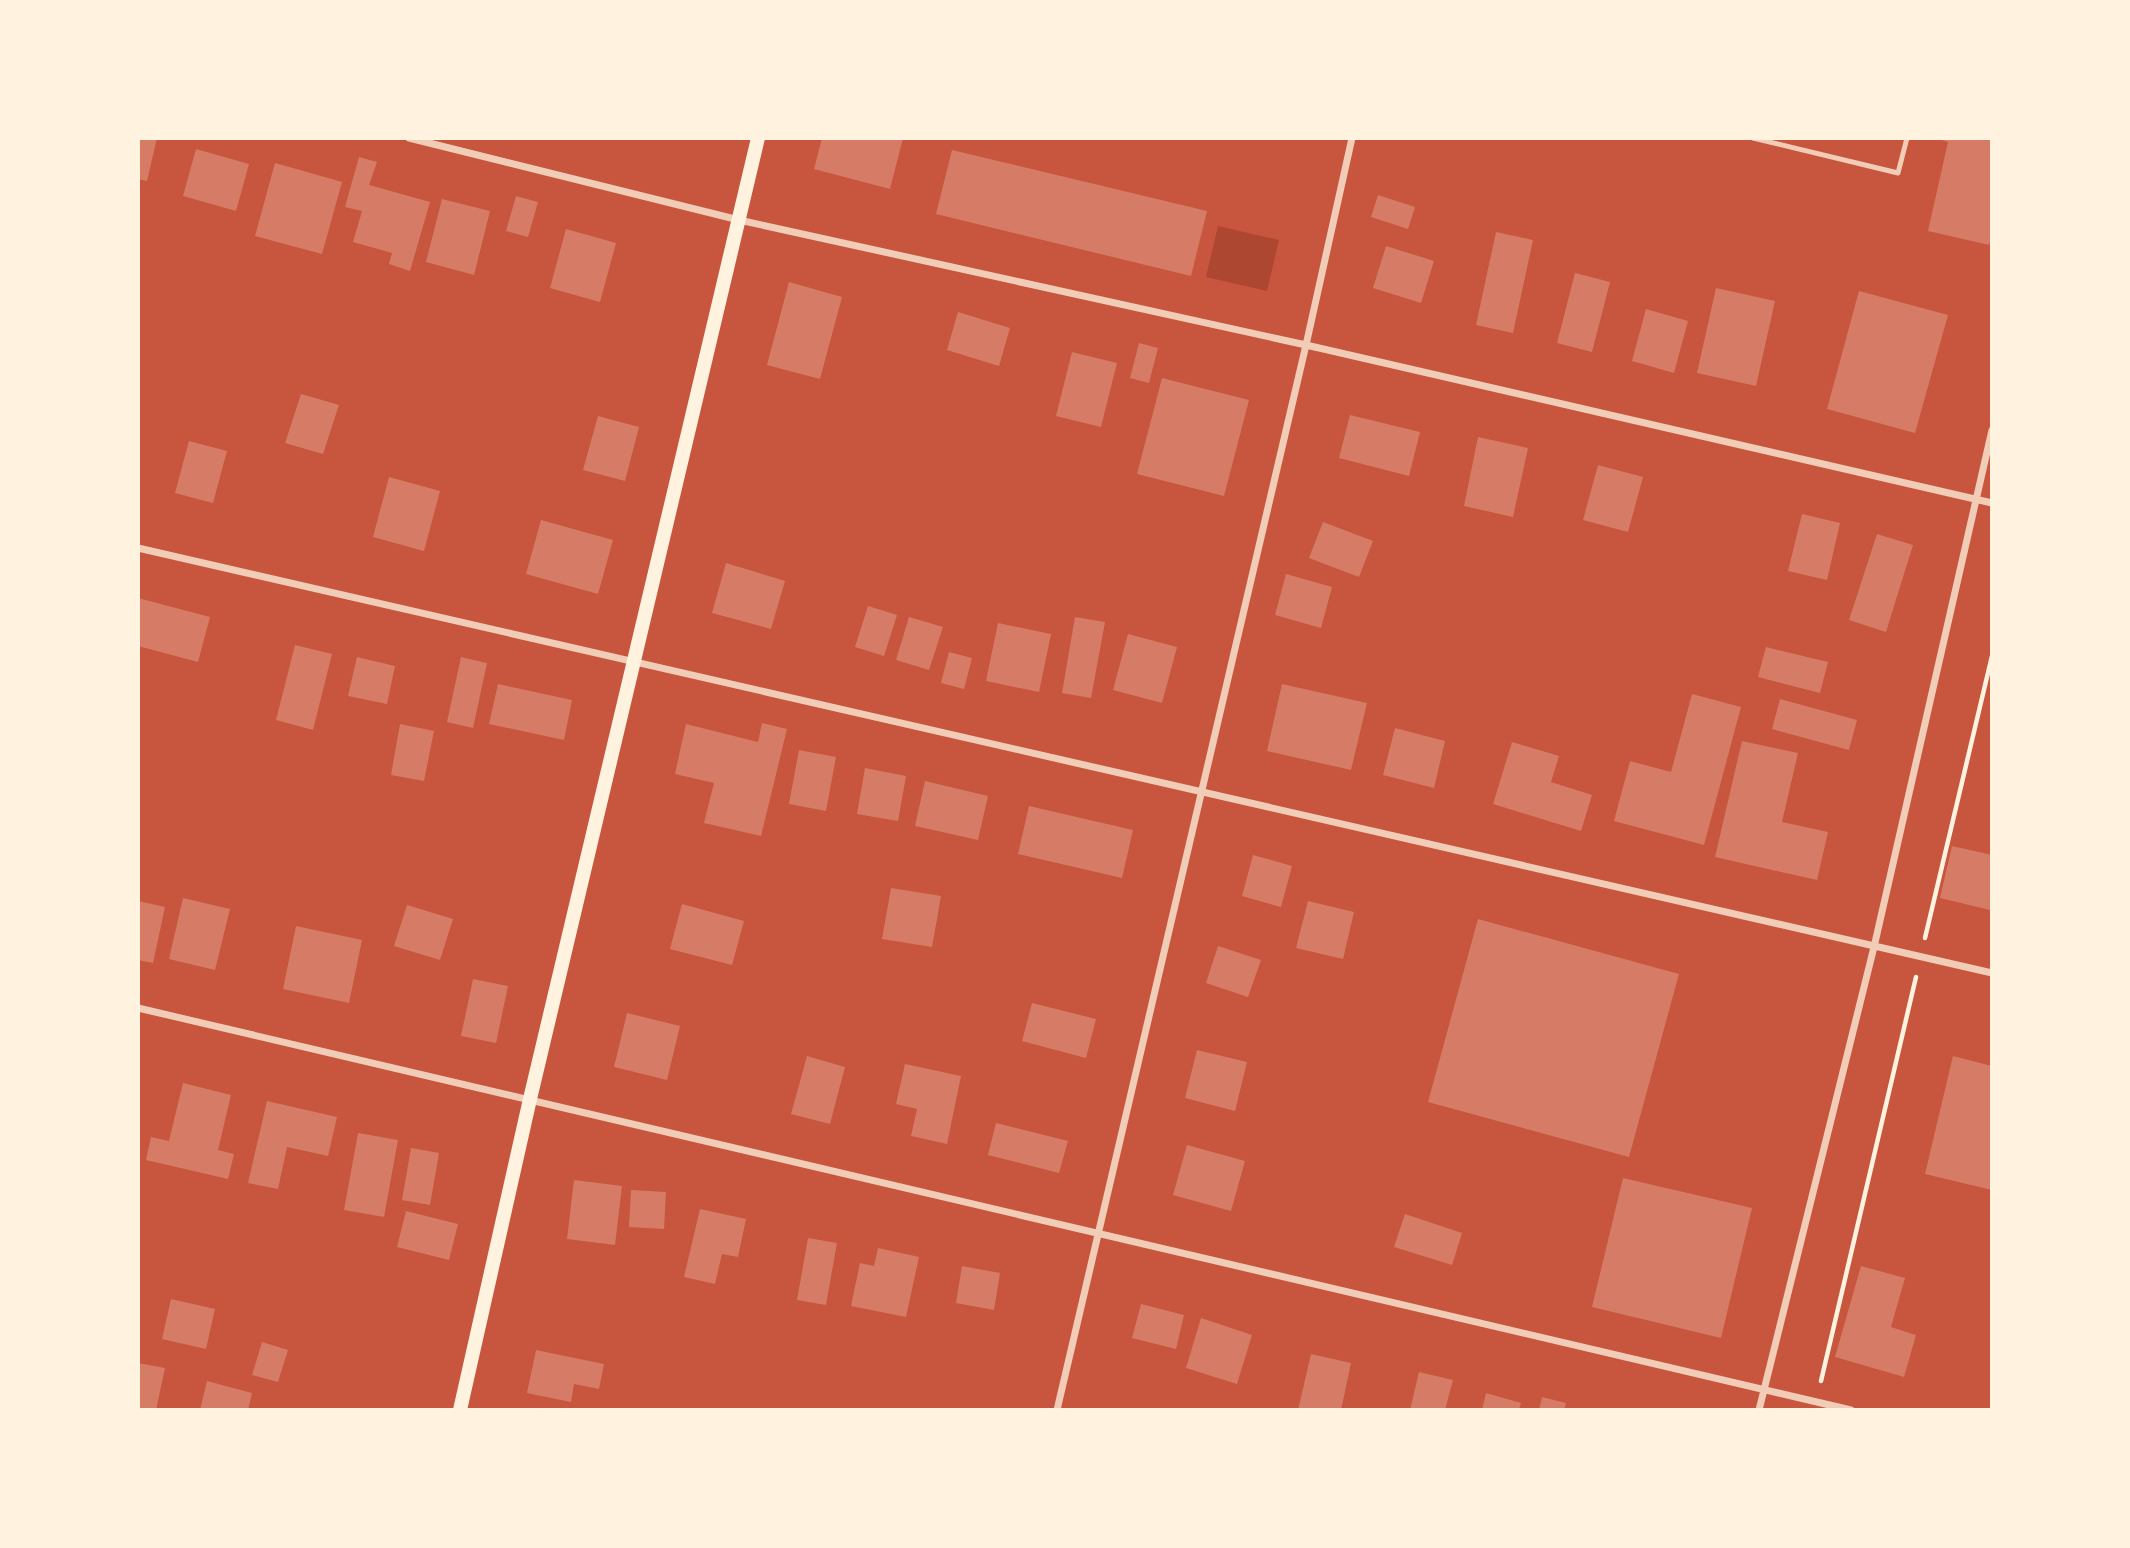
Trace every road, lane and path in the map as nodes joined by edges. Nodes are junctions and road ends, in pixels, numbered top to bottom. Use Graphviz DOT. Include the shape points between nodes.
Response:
graph roads {
  1 [pos="409,138"];
  2 [pos="758,138"];
  3 [pos="1352,138"];
  4 [pos="1753,138"];
  5 [pos="1907,138"];
  6 [pos="739,220"];
  7 [pos="1306,345"];
  8 [pos="1992,430"];
  9 [pos="1975,498"];
  10 [pos="1992,503"];
  11 [pos="138,548"];
  12 [pos="1992,656"];
  13 [pos="633,660"];
  14 [pos="1201,793"];
  15 [pos="1874,947"];
  16 [pos="1921,957"];
  17 [pos="1992,973"];
  18 [pos="138,1007"];
  19 [pos="530,1099"];
  20 [pos="1100,1233"];
  21 [pos="1764,1388"];
  22 [pos="1816,1401"];
  23 [pos="460,1410"];
  24 [pos="1057,1410"];
  25 [pos="1759,1410"];
  26 [pos="1852,1410"];
  1 -- 6 [label="street"];
  2 -- 6 [label="main road"];
  3 -- 7 [label="street"];
  4 -- 5 [label="lane" via="1898,173"];
  6 -- 7 [label="street"];
  6 -- 13 [label="main road"];
  7 -- 9 [label="street"];
  7 -- 14 [label="street"];
  8 -- 9 [label="street"];
  9 -- 10 [label="street"];
  9 -- 15 [label="street"];
  11 -- 13 [label="street"];
  12 -- 16 [label="path"];
  13 -- 14 [label="street"];
  13 -- 19 [label="main road"];
  14 -- 15 [label="street"];
  14 -- 20 [label="street"];
  15 -- 16 [label="street"];
  15 -- 21 [label="street"];
  16 -- 17 [label="street"];
  16 -- 22 [label="path"];
  18 -- 19 [label="street"];
  19 -- 20 [label="street"];
  19 -- 23 [label="main road"];
  20 -- 21 [label="street"];
  20 -- 24 [label="street"];
  21 -- 22 [label="street"];
  21 -- 25 [label="street"];
  22 -- 26 [label="street"];
}
